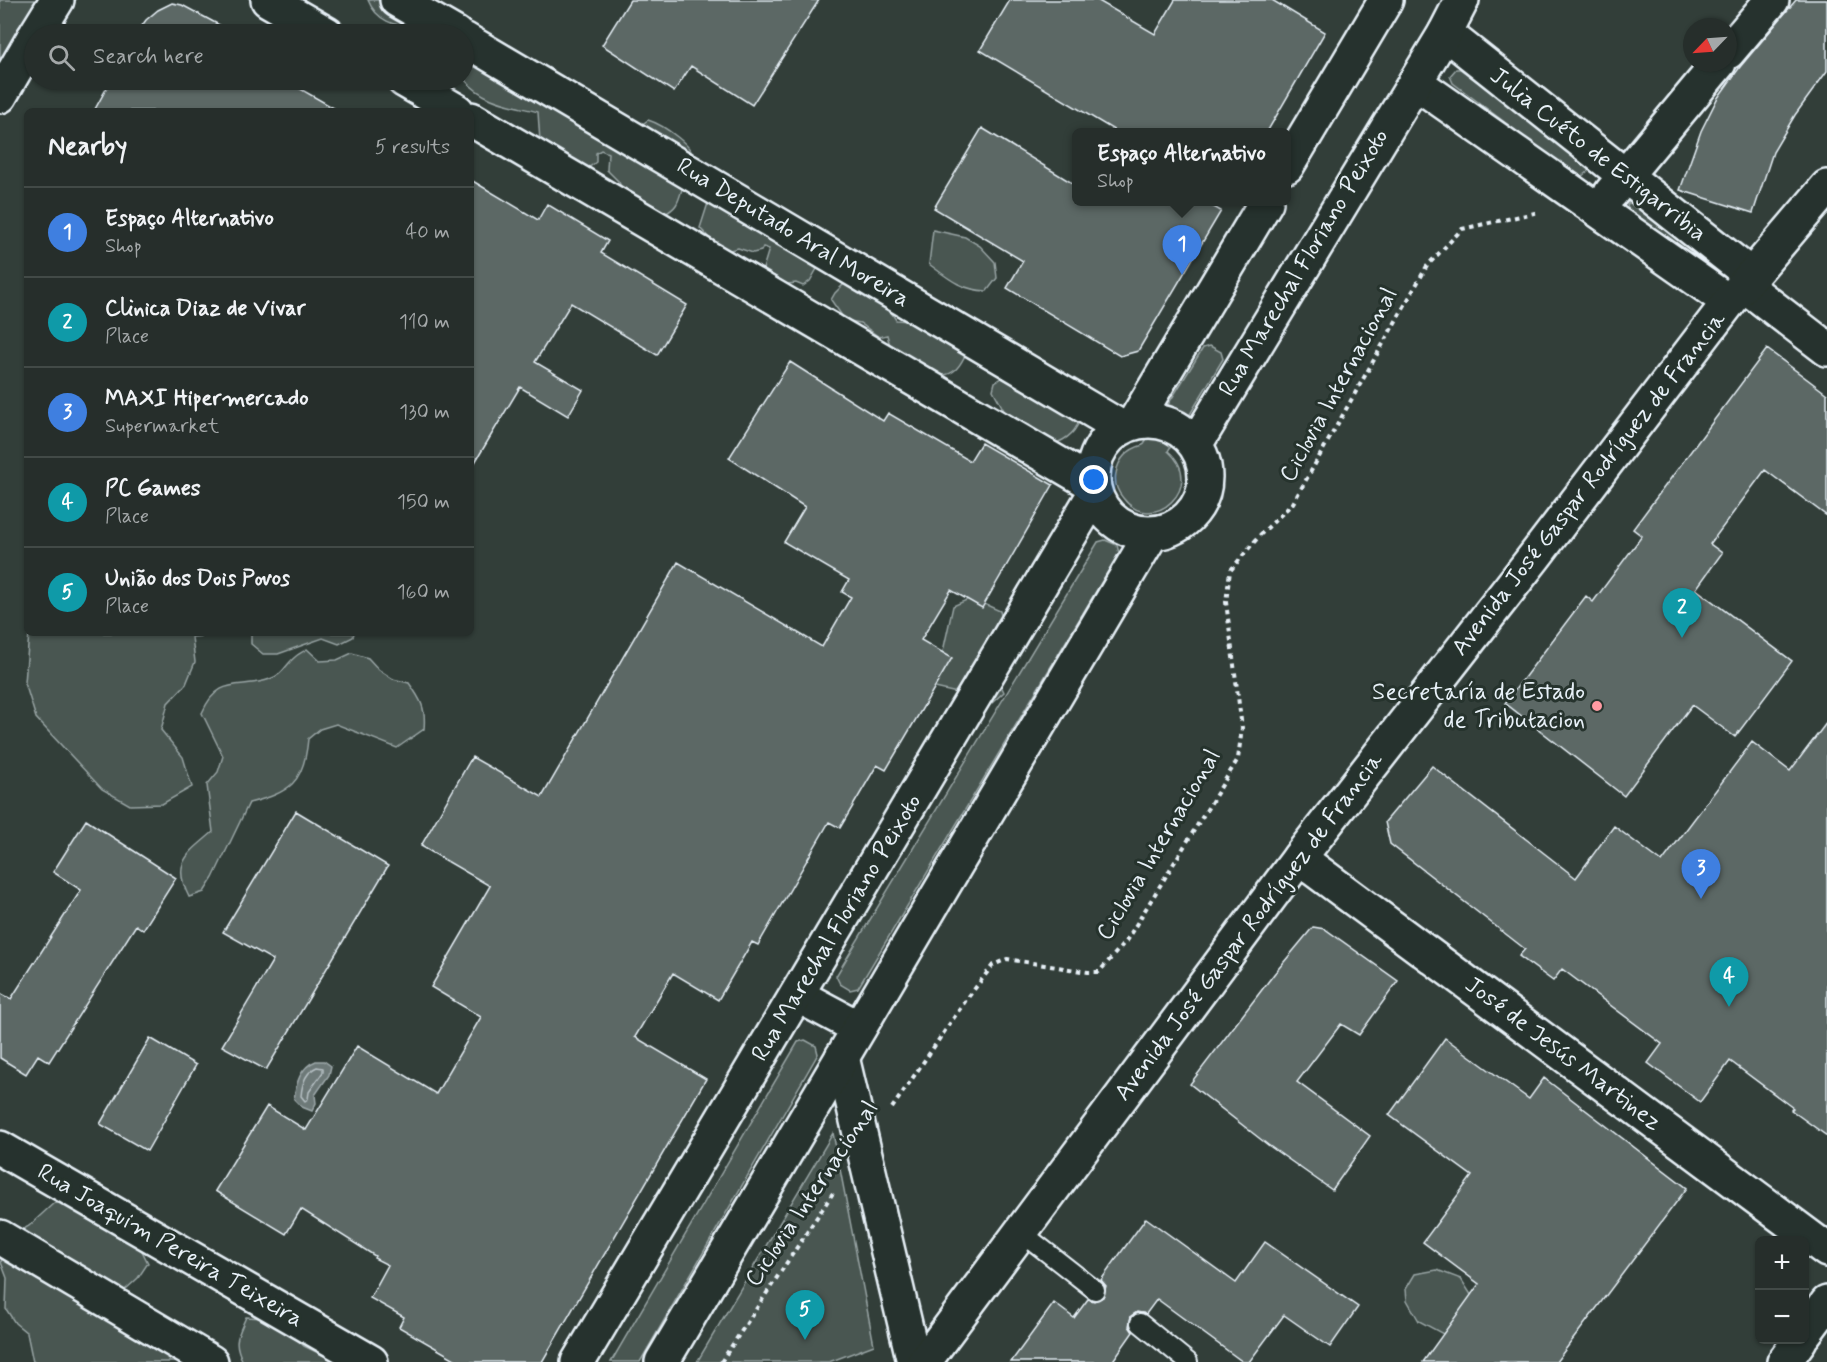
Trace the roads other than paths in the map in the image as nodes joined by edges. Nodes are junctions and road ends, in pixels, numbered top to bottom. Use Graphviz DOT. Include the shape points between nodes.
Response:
graph roads {
  1 [pos="57,0"];
  2 [pos="268,0"];
  3 [pos="397,0"];
  4 [pos="1386,0"];
  5 [pos="1462,0"];
  6 [pos="1772,0"];
  7 [pos="42,24"];
  8 [pos="310,24"];
  9 [pos="439,24"];
  10 [pos="1444,33"];
  11 [pos="1737,41"];
  12 [pos="474,45"];
  13 [pos="24,55"];
  14 [pos="1712,72"];
  15 [pos="1414,82"];
  16 [pos="421,90"];
  17 [pos="0,96"];
  18 [pos="452,108"];
  19 [pos="474,121"];
  20 [pos="1291,159"];
  21 [pos="1625,176"];
  22 [pos="1827,187"];
  23 [pos="1586,202"];
  24 [pos="1263,206"];
  25 [pos="1742,288"];
  26 [pos="1827,349"];
  27 [pos="1128,425"];
  28 [pos="1195,445"];
  29 [pos="1094,489"];
  30 [pos="1152,533"];
  31 [pos="1299,858"];
  32 [pos="797,995"];
  33 [pos="859,1028"];
  34 [pos="842,1057"];
  35 [pos="0,1148"];
  36 [pos="1021,1232"];
  37 [pos="0,1237"];
  38 [pos="1827,1250"];
  39 [pos="1095,1290"];
  40 [pos="1827,1303"];
  41 [pos="1140,1323"];
  42 [pos="1809,1327"];
  43 [pos="1797,1344"];
  44 [pos="211,1362"];
  45 [pos="371,1362"];
  46 [pos="578,1362"];
  47 [pos="662,1362"];
  48 [pos="914,1362"];
  49 [pos="924,1362"];
  50 [pos="1188,1362"];
  51 [pos="1784,1362"];
  1 -- 7 [label="main road"];
  2 -- 8 [label="main road"];
  3 -- 9 [label="main road"];
  4 -- 20 [label="main road"];
  5 -- 10 [label="main road, Rua Marechal Floriano Peixoto"];
  6 -- 11 [label="main road"];
  10 -- 15 [label="main road, Rua Marechal Floriano Peixoto"];
  10 -- 21 [label="main road, Julia Cuéto de Estigarribia"];
  12 -- 27 [label="main road, Rua Deputado Aral Moreira"];
  13 -- 17 [label="main road"];
  14 -- 21 [label="main road"];
  15 -- 23 [label="main road, Julia Cuéto de Estigarribia"];
  15 -- 28 [label="main road, Rua Marechal Floriano Peixoto"];
  16 -- 18 [label="main road"];
  19 -- 29 [label="main road"];
  21 -- 23 [label="main road"];
  21 -- 25 [label="main road, Julia Cuéto de Estigarribia"];
  22 -- 25 [label="main road, Avenida José Gaspar Rodríguez de Francia"];
  23 -- 25 [label="main road, Julia Cuéto de Estigarribia"];
  24 -- 27 [label="main road"];
  25 -- 26 [label="main road, Julia Cuéto de Estigarribia"];
  25 -- 31 [label="main road, Avenida José Gaspar Rodríguez de Francia"];
  27 -- 28 [label="main road" via="1152,421 1169,425"];
  27 -- 29 [label="main road" via="1105,442 1098,453"];
  28 -- 30 [label="main road" via="1204,473 1203,492 1196,507 1176,526"];
  29 -- 30 [label="main road" via="1101,507 1116,522"];
  29 -- 32 [label="main road, Rua Marechal Floriano Peixoto"];
  30 -- 33 [label="main road"];
  31 -- 36 [label="main road, Avenida José Gaspar Rodríguez de Francia"];
  31 -- 38 [label="main road, José de Jesús Martinez"];
  32 -- 33 [label="main road"];
  32 -- 46 [label="main road, Rua Marechal Floriano Peixoto"];
  33 -- 34 [label="main road"];
  34 -- 47 [label="main road"];
  34 -- 48 [label="main road"];
  35 -- 45 [label="main road, Rua Joaquim Pereira Teixeira"];
  36 -- 39 [label="lane"];
  36 -- 49 [label="main road, Avenida José Gaspar Rodríguez de Francia"];
  37 -- 44 [label="main road"];
  40 -- 42 [label="main road"];
  41 -- 50 [label="lane"];
  43 -- 51 [label="main road"];
}
